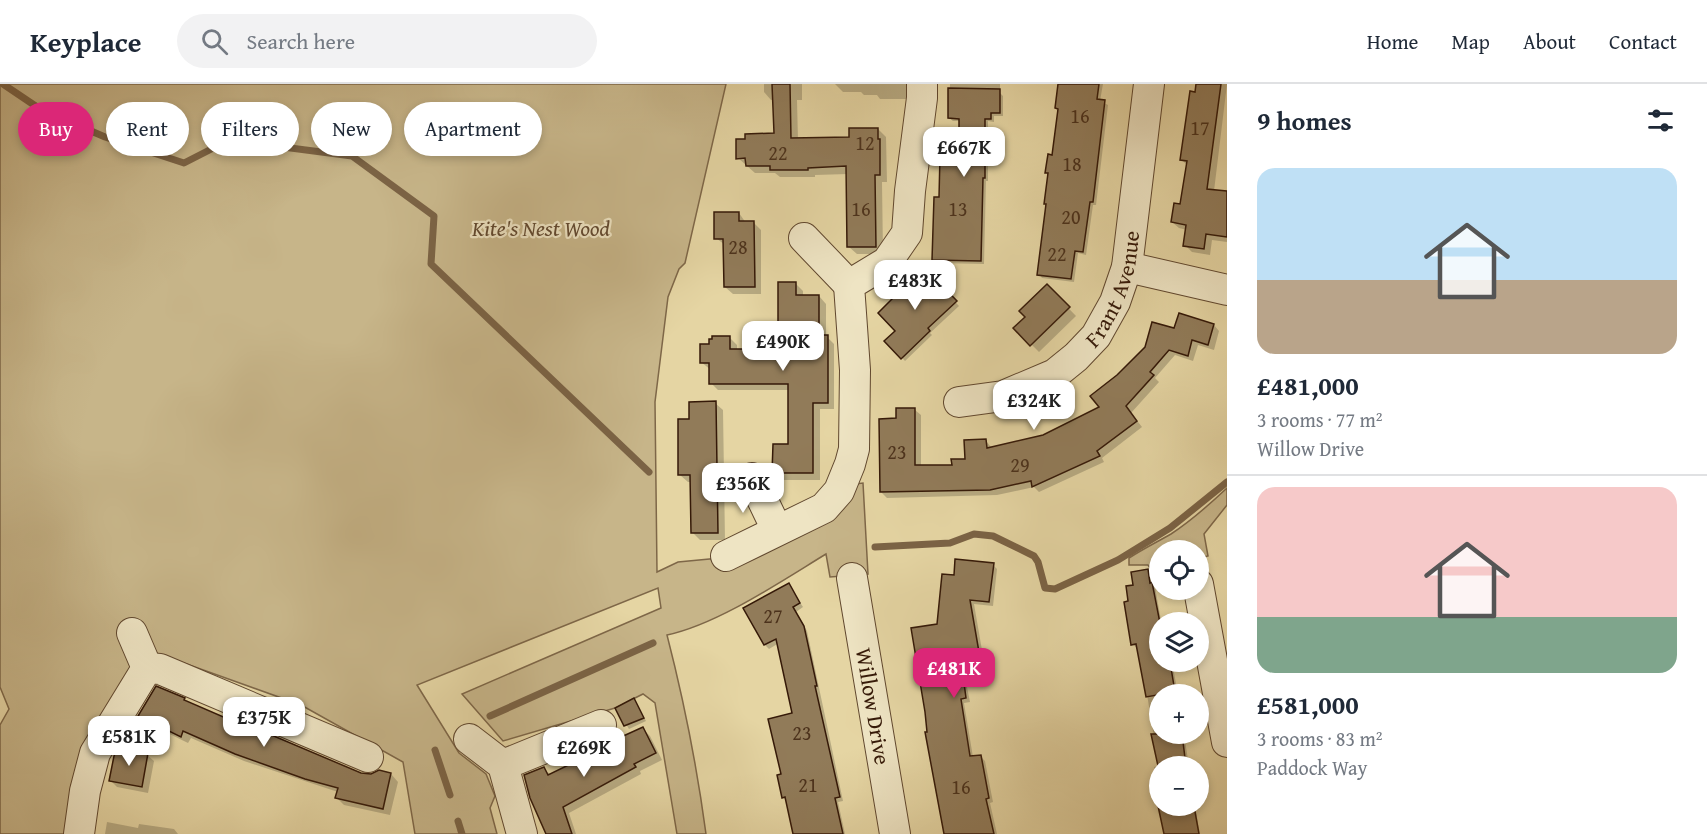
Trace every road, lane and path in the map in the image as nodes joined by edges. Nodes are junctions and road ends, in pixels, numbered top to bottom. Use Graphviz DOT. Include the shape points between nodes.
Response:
graph roads {
  1 [pos="922,84"];
  2 [pos="1149,84"];
  3 [pos="804,238"];
  4 [pos="1127,267"];
  5 [pos="849,285"];
  6 [pos="1227,290"];
  7 [pos="959,402"];
  8 [pos="752,478"];
  9 [pos="777,530"];
  10 [pos="726,556"];
  11 [pos="852,578"];
  12 [pos="1201,600"];
  13 [pos="132,633"];
  14 [pos="147,668"];
  15 [pos="602,725"];
  16 [pos="469,739"];
  17 [pos="1227,742"];
  18 [pos="368,757"];
  19 [pos="503,765"];
  20 [pos="80,834"];
  21 [pos="522,834"];
  22 [pos="895,834"];
  1 -- 5 [label="street" via="907,233 886,262"];
  2 -- 4 [label="street, Frant Avenue"];
  3 -- 5 [label="street"];
  4 -- 6 [label="street"];
  4 -- 7 [label="street, Frant Avenue" via="1115,302 1096,336 1069,363 1055,374 1003,396"];
  5 -- 9 [label="street" via="855,370 854,449 850,464 839,491 824,508"];
  8 -- 9 [label="street"];
  9 -- 10 [label="street"];
  11 -- 22 [label="street, Willow Drive"];
  12 -- 17 [label="street"];
  13 -- 14 [label="street"];
  14 -- 18 [label="street" via="160,669"];
  14 -- 20 [label="street" via="95,753"];
  15 -- 19 [label="street"];
  16 -- 19 [label="street"];
  19 -- 21 [label="street"];
}
